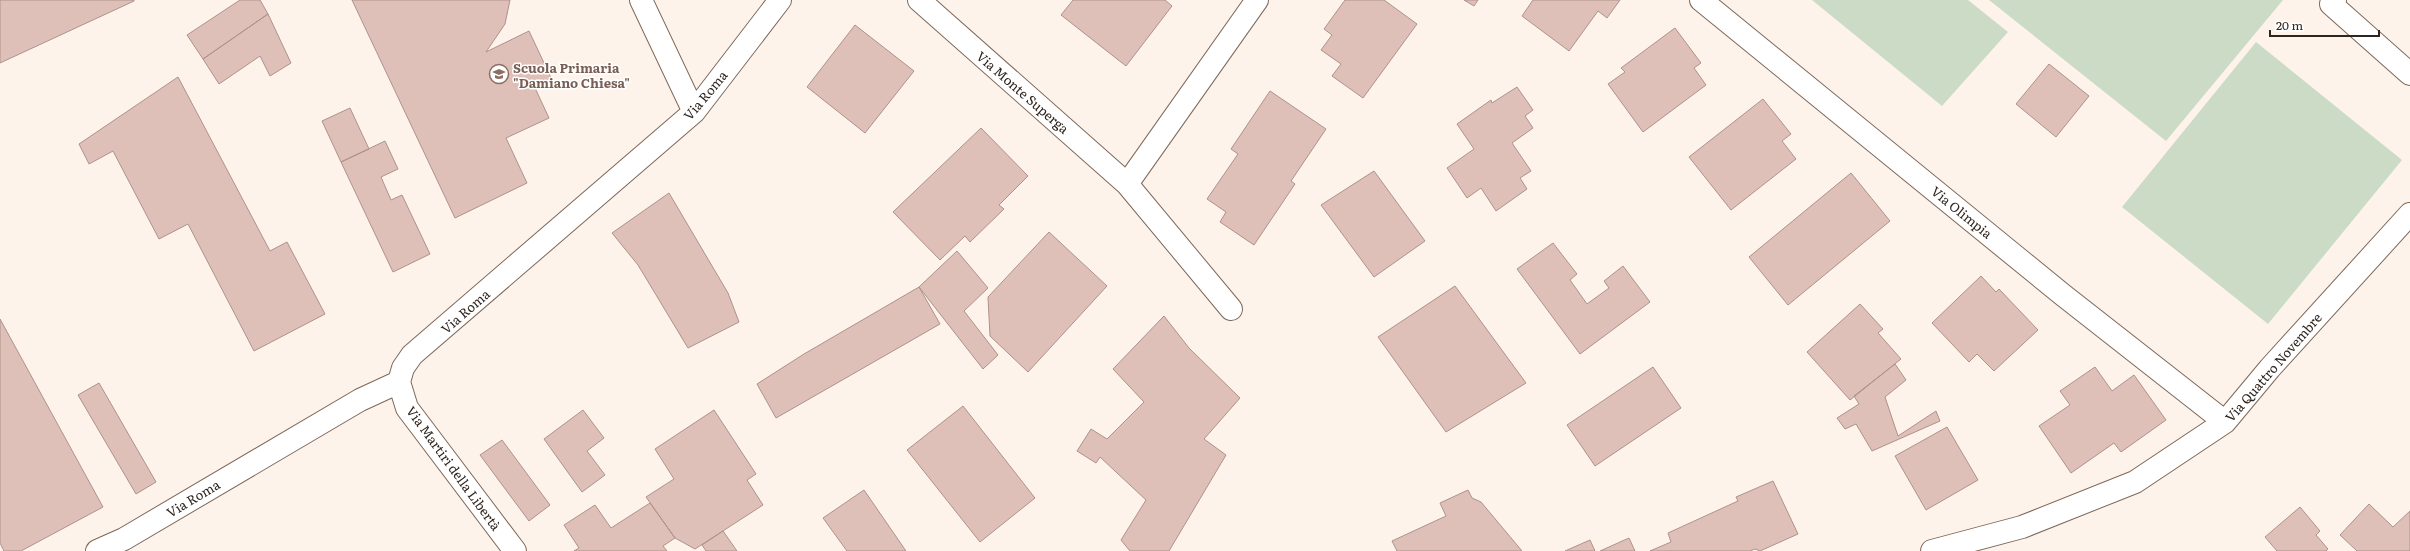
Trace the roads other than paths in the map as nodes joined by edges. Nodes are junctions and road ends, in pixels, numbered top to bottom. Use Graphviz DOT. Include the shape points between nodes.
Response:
graph roads {
  1 [pos="641,0"];
  2 [pos="780,0"];
  3 [pos="919,0"];
  4 [pos="1257,0"];
  5 [pos="1700,0"];
  6 [pos="2335,0"];
  7 [pos="2410,74"];
  8 [pos="694,112"];
  9 [pos="1127,184"];
  10 [pos="2410,214"];
  11 [pos="1231,309"];
  12 [pos="399,382"];
  13 [pos="2225,422"];
  14 [pos="97,551"];
  15 [pos="514,551"];
  16 [pos="1932,551"];
  1 -- 8 [label="street"];
  2 -- 8 [label="street, Via Roma"];
  3 -- 9 [label="street, Via Monte Superga"];
  4 -- 9 [label="street"];
  5 -- 13 [label="street, Via Olimpia" via="2063,296"];
  6 -- 7 [label="street" via="2331,4"];
  8 -- 12 [label="street, Via Roma" via="412,355 403,368"];
  9 -- 11 [label="street, Via Monte Superga"];
  10 -- 13 [label="street, Via Quattro Novembre" via="2270,368"];
  12 -- 14 [label="street, Via Roma" via="360,400 124,538"];
  12 -- 15 [label="street, Via Martiri della Libertà" via="407,408"];
  13 -- 16 [label="street, Via Quattro Novembre" via="2135,482 2022,527"];
}
